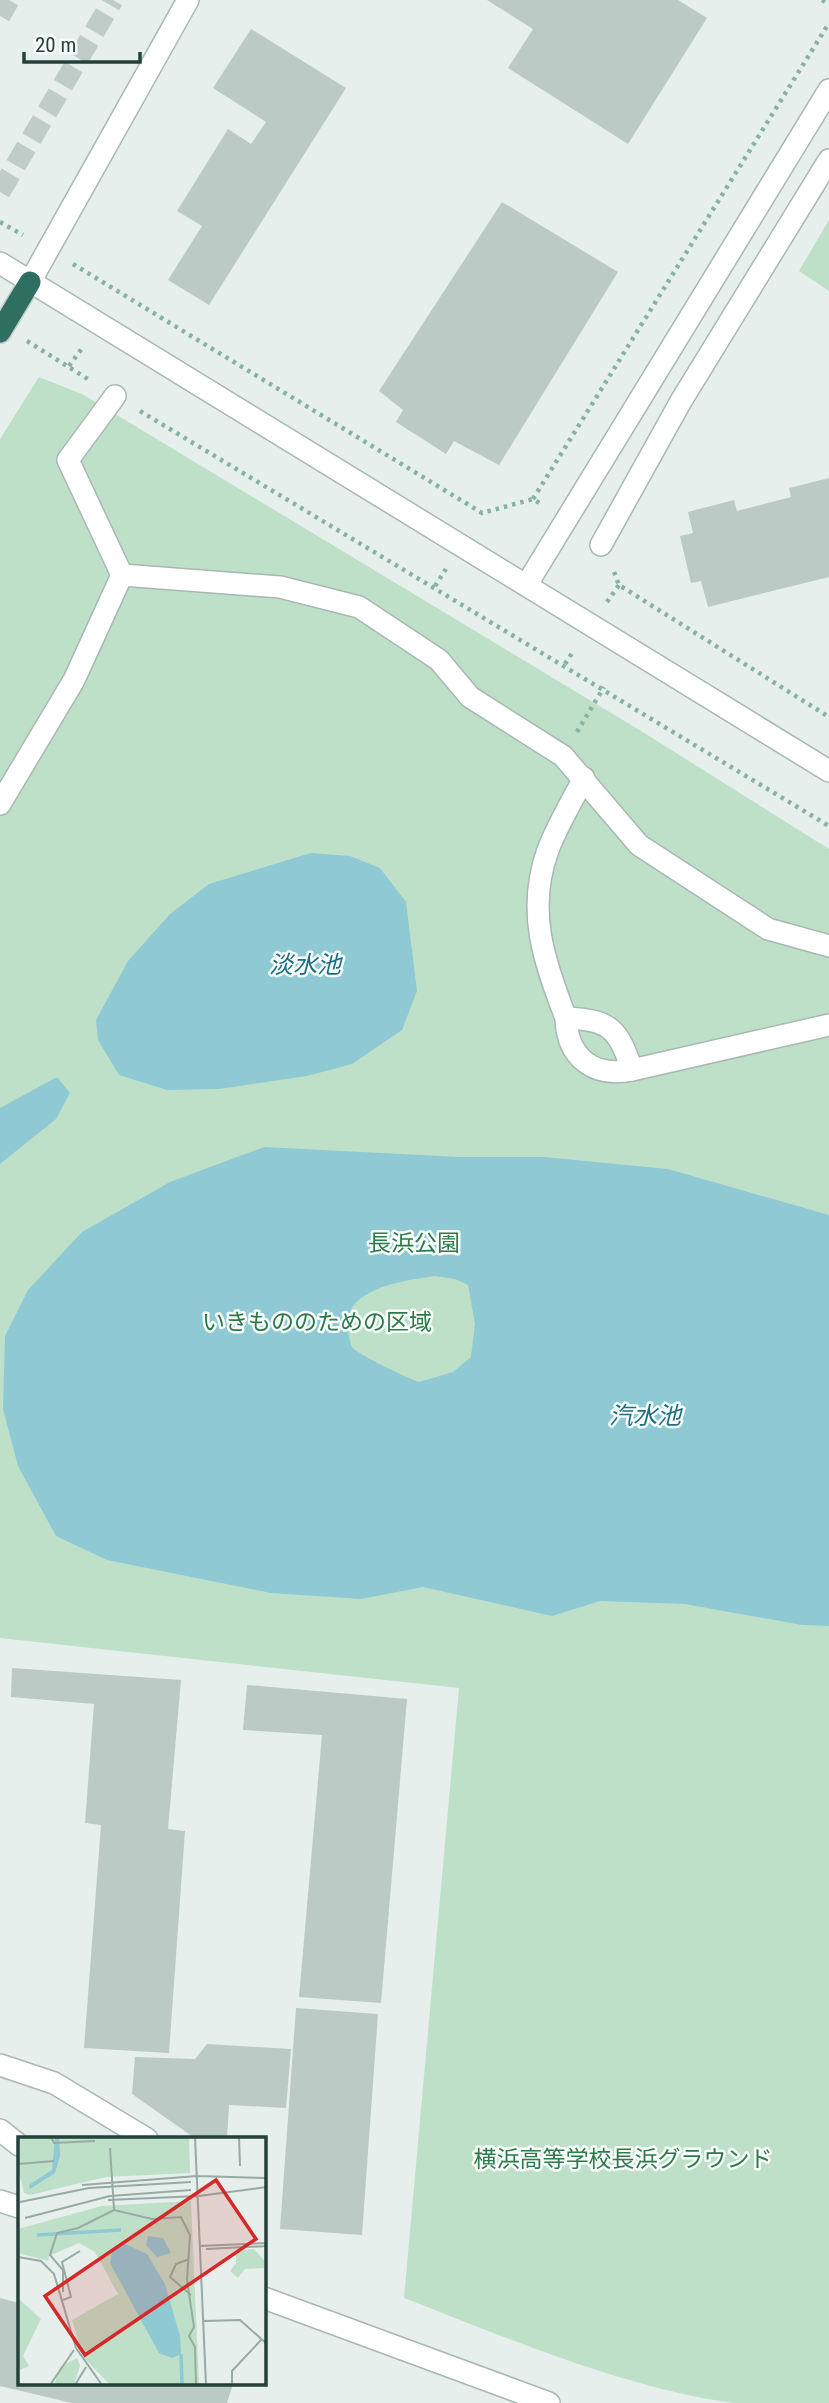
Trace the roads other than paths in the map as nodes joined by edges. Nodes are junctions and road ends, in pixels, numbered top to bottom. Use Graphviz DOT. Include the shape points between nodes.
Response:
graph roads {
  1 [pos="188,0"];
  2 [pos="829,90"];
  3 [pos="829,160"];
  4 [pos="0,263"];
  5 [pos="30,282"];
  6 [pos="2,329"];
  7 [pos="115,396"];
  8 [pos="601,545"];
  9 [pos="122,575"];
  10 [pos="527,584"];
  11 [pos="829,771"];
  12 [pos="584,778"];
  13 [pos="0,804"];
  14 [pos="829,946"];
  15 [pos="566,1018"];
  16 [pos="829,1025"];
  17 [pos="632,1070"];
  18 [pos="0,2065"];
  19 [pos="0,2130"];
  20 [pos="144,2137"];
  21 [pos="18,2144"];
  22 [pos="0,2201"];
  23 [pos="18,2207"];
  24 [pos="266,2299"];
  25 [pos="548,2403"];
  1 -- 5 [label="street"];
  2 -- 10 [label="street"];
  3 -- 8 [label="street" via="681,401"];
  4 -- 5 [label="street"];
  5 -- 6 [label="highway"];
  5 -- 10 [label="street"];
  7 -- 9 [label="street" via="68,460"];
  9 -- 12 [label="street" via="280,587 359,607 439,660 470,697 563,757"];
  9 -- 13 [label="street" via="74,680"];
  10 -- 11 [label="street"];
  12 -- 14 [label="street" via="639,845 768,929"];
  12 -- 15 [label="street" via="547,852 538,901 543,960"];
  15 -- 17 [label="street" via="607,1024 621,1039"];
  15 -- 17 [label="street" via="566,1035 577,1058 597,1070"];
  16 -- 17 [label="street"];
  18 -- 20 [label="street" via="54,2083"];
  19 -- 21 [label="street"];
  22 -- 23 [label="street"];
  24 -- 25 [label="street"];
}
